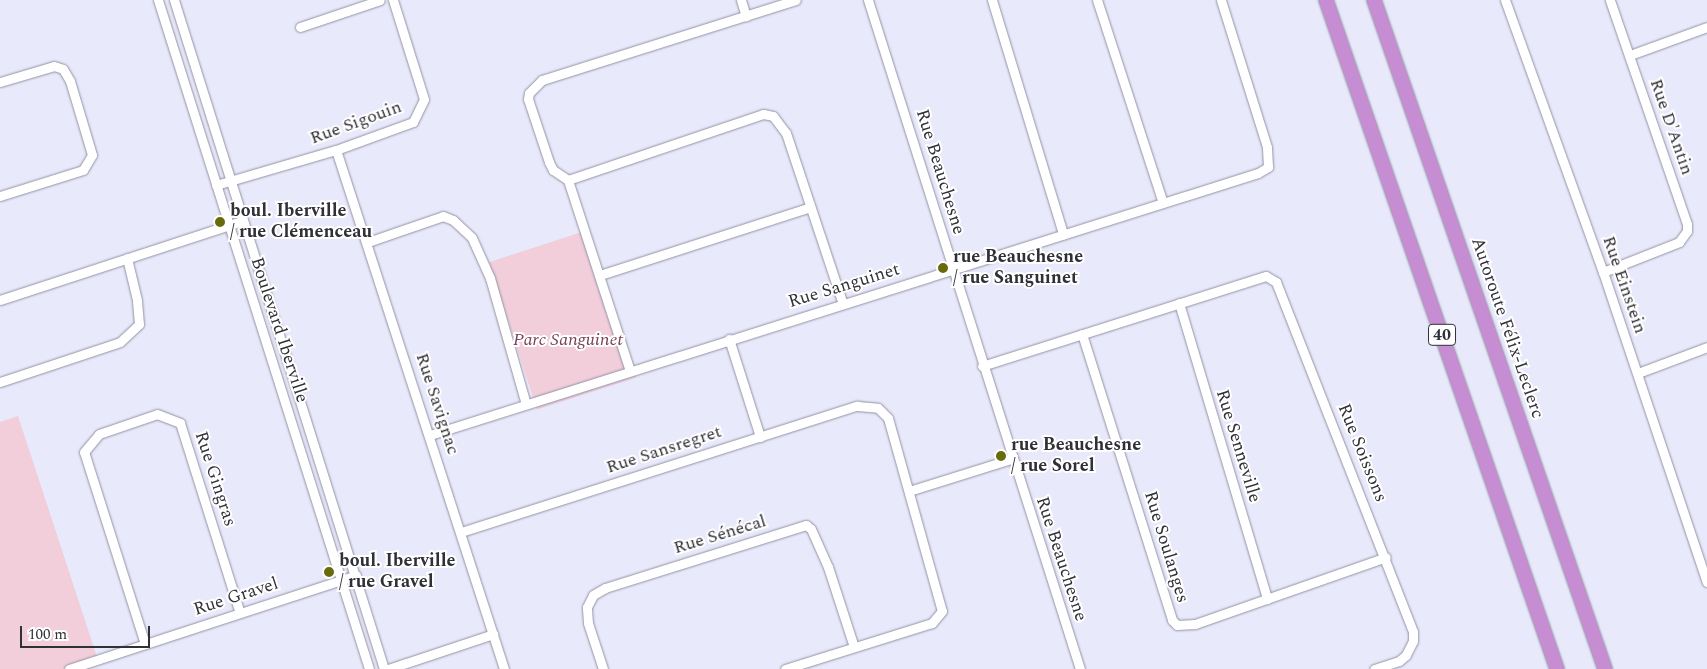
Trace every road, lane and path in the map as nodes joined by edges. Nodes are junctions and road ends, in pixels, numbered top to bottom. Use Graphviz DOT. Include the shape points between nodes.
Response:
graph roads {
  1 [pos="158,0"];
  2 [pos="174,0"];
  3 [pos="380,0"];
  4 [pos="393,0"];
  5 [pos="740,0"];
  6 [pos="796,0"];
  7 [pos="868,0"];
  8 [pos="992,0"];
  9 [pos="1097,0"];
  10 [pos="1221,0"];
  11 [pos="1326,0"];
  12 [pos="1374,0"];
  13 [pos="1505,0"];
  14 [pos="1610,0"];
  15 [pos="746,16"];
  16 [pos="300,27"];
  17 [pos="1707,27"];
  18 [pos="1630,55"];
  19 [pos="0,82"];
  20 [pos="336,150"];
  21 [pos="568,180"];
  22 [pos="230,181"];
  23 [pos="216,185"];
  24 [pos="0,196"];
  25 [pos="1163,204"];
  26 [pos="810,208"];
  27 [pos="242,221"];
  28 [pos="228,225"];
  29 [pos="1064,234"];
  30 [pos="368,242"];
  31 [pos="127,258"];
  32 [pos="954,270"];
  33 [pos="1603,272"];
  34 [pos="600,275"];
  35 [pos="0,300"];
  36 [pos="1178,303"];
  37 [pos="843,304"];
  38 [pos="1082,334"];
  39 [pos="728,339"];
  40 [pos="1707,347"];
  41 [pos="982,366"];
  42 [pos="630,371"];
  43 [pos="1638,373"];
  44 [pos="0,382"];
  45 [pos="526,404"];
  46 [pos="430,436"];
  47 [pos="760,437"];
  48 [pos="1011,459"];
  49 [pos="910,491"];
  50 [pos="461,532"];
  51 [pos="1386,557"];
  52 [pos="356,575"];
  53 [pos="341,580"];
  54 [pos="1707,582"];
  55 [pos="1267,599"];
  56 [pos="240,613"];
  57 [pos="493,634"];
  58 [pos="145,644"];
  59 [pos="854,647"];
  60 [pos="70,669"];
  61 [pos="369,669"];
  62 [pos="384,669"];
  63 [pos="388,669"];
  64 [pos="504,669"];
  65 [pos="603,669"];
  66 [pos="785,669"];
  67 [pos="1080,669"];
  68 [pos="1374,669"];
  69 [pos="1557,669"];
  70 [pos="1605,669"];
  1 -- 23 [label="street, Boulevard Iberville"];
  2 -- 22 [label="street, Boulevard Iberville"];
  3 -- 16 [label="street"];
  4 -- 20 [label="street, Rue Sigouin" via="424,100 420,114 413,122"];
  5 -- 15 [label="street"];
  6 -- 15 [label="street"];
  7 -- 32 [label="street, Rue Beauchesne"];
  8 -- 29 [label="street"];
  9 -- 25 [label="street"];
  10 -- 25 [label="street, Rue Sanguinet" via="1267,147 1268,167 1258,174"];
  11 -- 69 [label="highway, 40"];
  12 -- 70 [label="highway, Autoroute Félix-Leclerc / 40"];
  13 -- 33 [label="street, Rue Einstein"];
  14 -- 18 [label="street, Rue D'Antin"];
  15 -- 21 [label="street" via="542,80 529,93 528,99 549,162 553,170"];
  17 -- 18 [label="street"];
  18 -- 33 [label="street, Rue D'Antin" via="1687,231 1678,242"];
  19 -- 24 [label="street" via="54,66 63,69 70,81 92,155 83,170"];
  20 -- 22 [label="street, Rue Sigouin"];
  20 -- 30 [label="street, Rue Savignac"];
  21 -- 26 [label="street" via="763,114 773,116 786,133"];
  21 -- 34 [label="street"];
  22 -- 23 [label="street, Rue Sigouin"];
  22 -- 27 [label="street, Boulevard Iberville"];
  23 -- 28 [label="street, Boulevard Iberville"];
  25 -- 29 [label="street, Rue Sanguinet"];
  26 -- 34 [label="street"];
  26 -- 37 [label="street"];
  27 -- 28 [label="street"];
  27 -- 52 [label="street, Boulevard Iberville"];
  28 -- 31 [label="street"];
  28 -- 53 [label="street, Boulevard Iberville"];
  29 -- 32 [label="street, Rue Sanguinet"];
  30 -- 45 [label="street" via="443,216 453,220 472,238 490,278"];
  30 -- 46 [label="street, Rue Savignac"];
  31 -- 35 [label="street"];
  31 -- 44 [label="street" via="139,324 120,342"];
  32 -- 37 [label="street, Rue Sanguinet"];
  32 -- 41 [label="street, Rue Beauchesne"];
  33 -- 43 [label="street, Rue Einstein"];
  34 -- 42 [label="street"];
  36 -- 38 [label="street"];
  36 -- 51 [label="street, Rue Soissons" via="1266,276 1276,282"];
  36 -- 55 [label="street, Rue Senneville"];
  37 -- 39 [label="street, Rue Sanguinet"];
  38 -- 41 [label="street"];
  38 -- 55 [label="street, Rue Soulanges" via="1172,620 1176,625 1195,624"];
  39 -- 42 [label="street, Rue Sanguinet"];
  39 -- 47 [label="street"];
  40 -- 43 [label="street"];
  41 -- 48 [label="street, Rue Beauchesne"];
  42 -- 45 [label="street, Rue Sanguinet"];
  43 -- 54 [label="street, Rue Einstein"];
  45 -- 46 [label="street, Rue Sanguinet"];
  46 -- 50 [label="street, Rue Savignac"];
  47 -- 49 [label="street, Rue Sansregret" via="857,406 878,408 888,418"];
  47 -- 50 [label="street, Rue Sansregret"];
  48 -- 49 [label="street"];
  48 -- 67 [label="street, Rue Beauchesne"];
  49 -- 59 [label="street" via="942,611 935,621"];
  50 -- 57 [label="street, Rue Savignac"];
  51 -- 55 [label="street"];
  51 -- 68 [label="street, Rue Soissons" via="1413,632 1411,648 1399,661"];
  52 -- 53 [label="street, Rue Gravel"];
  52 -- 62 [label="street, Boulevard Iberville"];
  53 -- 56 [label="street, Rue Gravel"];
  53 -- 61 [label="street, Boulevard Iberville"];
  56 -- 58 [label="street, Rue Gravel"];
  56 -- 58 [label="street, Rue Gingras" via="180,423 157,414 99,434 84,452"];
  57 -- 63 [label="street"];
  57 -- 64 [label="street, Rue Savignac"];
  58 -- 60 [label="street, Rue Gravel"];
  59 -- 65 [label="street, Rue Sénécal" via="828,567 811,529 806,525 605,588 593,595 587,607 588,623"];
  59 -- 66 [label="street"];
}
